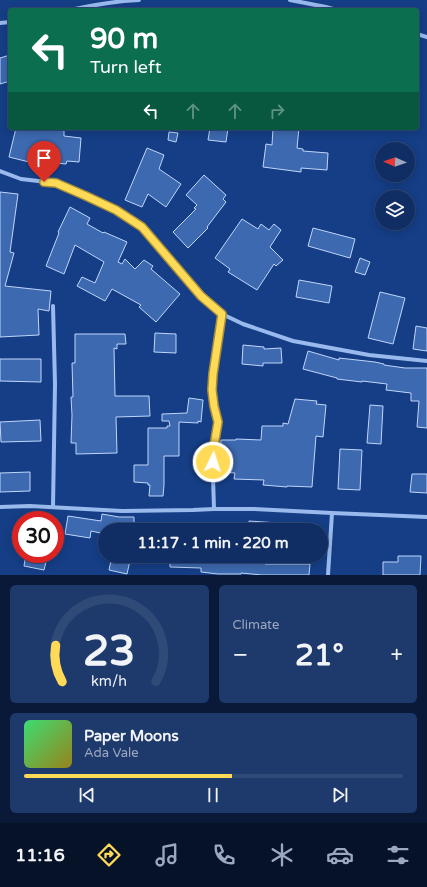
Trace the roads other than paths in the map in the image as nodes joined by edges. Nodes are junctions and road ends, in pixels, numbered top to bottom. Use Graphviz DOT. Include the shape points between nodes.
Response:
graph roads {
  1 [pos="139,0"];
  2 [pos="290,0"];
  3 [pos="79,8"];
  4 [pos="328,8"];
  5 [pos="0,171"];
  6 [pos="53,306"];
  7 [pos="222,314"];
  8 [pos="427,361"];
  9 [pos="0,506"];
  10 [pos="54,507"];
  11 [pos="214,509"];
  12 [pos="332,514"];
  13 [pos="427,516"];
  14 [pos="328,575"];
  1 -- 3 [label="street"];
  2 -- 4 [label="street"];
  5 -- 7 [label="street" via="21,179 56,183 116,210 142,227 201,296"];
  6 -- 10 [label="street" via="56,384"];
  7 -- 8 [label="street" via="242,324 293,341 369,355"];
  7 -- 11 [label="street" via="212,390 218,422 214,446"];
  9 -- 10 [label="street"];
  10 -- 11 [label="street" via="122,511"];
  11 -- 12 [label="street"];
  12 -- 13 [label="street"];
  12 -- 14 [label="street"];
}
